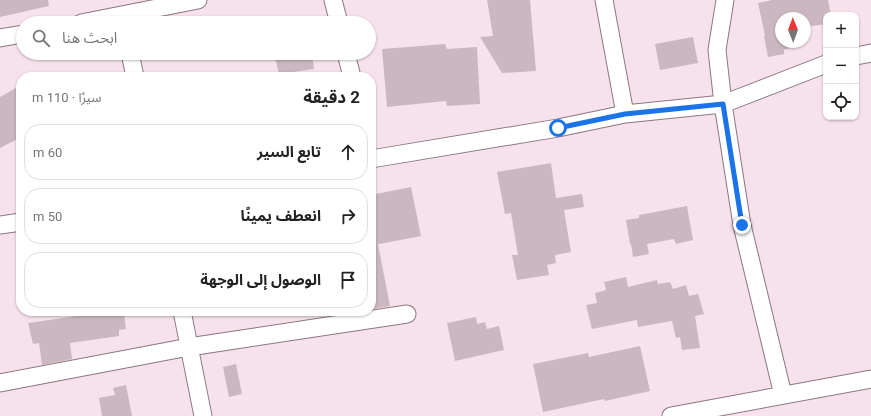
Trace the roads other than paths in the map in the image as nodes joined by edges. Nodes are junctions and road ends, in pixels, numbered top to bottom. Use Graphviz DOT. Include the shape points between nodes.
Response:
graph roads {
  1 [pos="198,0"];
  2 [pos="333,0"];
  3 [pos="604,0"];
  4 [pos="725,0"];
  5 [pos="122,13"];
  6 [pos="110,16"];
  7 [pos="337,16"];
  8 [pos="16,35"];
  9 [pos="0,38"];
  10 [pos="871,54"];
  11 [pos="859,56"];
  12 [pos="131,60"];
  13 [pos="348,60"];
  14 [pos="823,65"];
  15 [pos="134,72"];
  16 [pos="351,72"];
  17 [pos="723,104"];
  18 [pos="625,114"];
  19 [pos="376,158"];
  20 [pos="16,223"];
  21 [pos="0,226"];
  22 [pos="408,314"];
  23 [pos="183,316"];
  24 [pos="189,347"];
  25 [pos="871,379"];
  26 [pos="0,383"];
  27 [pos="783,396"];
  28 [pos="203,416"];
  29 [pos="671,416"];
  1 -- 5 [label="street"];
  2 -- 7 [label="street"];
  3 -- 18 [label="street"];
  4 -- 17 [label="street" via="716,50"];
  5 -- 6 [label="street"];
  8 -- 9 [label="street"];
  10 -- 11 [label="street"];
  12 -- 15 [label="street"];
  13 -- 16 [label="street"];
  14 -- 17 [label="street"];
  17 -- 18 [label="street"];
  17 -- 27 [label="street" via="742,225"];
  18 -- 19 [label="street" via="558,128"];
  20 -- 21 [label="street"];
  22 -- 24 [label="street"];
  23 -- 24 [label="street"];
  24 -- 26 [label="street"];
  24 -- 28 [label="street"];
  25 -- 27 [label="street"];
  27 -- 29 [label="street"];
}
